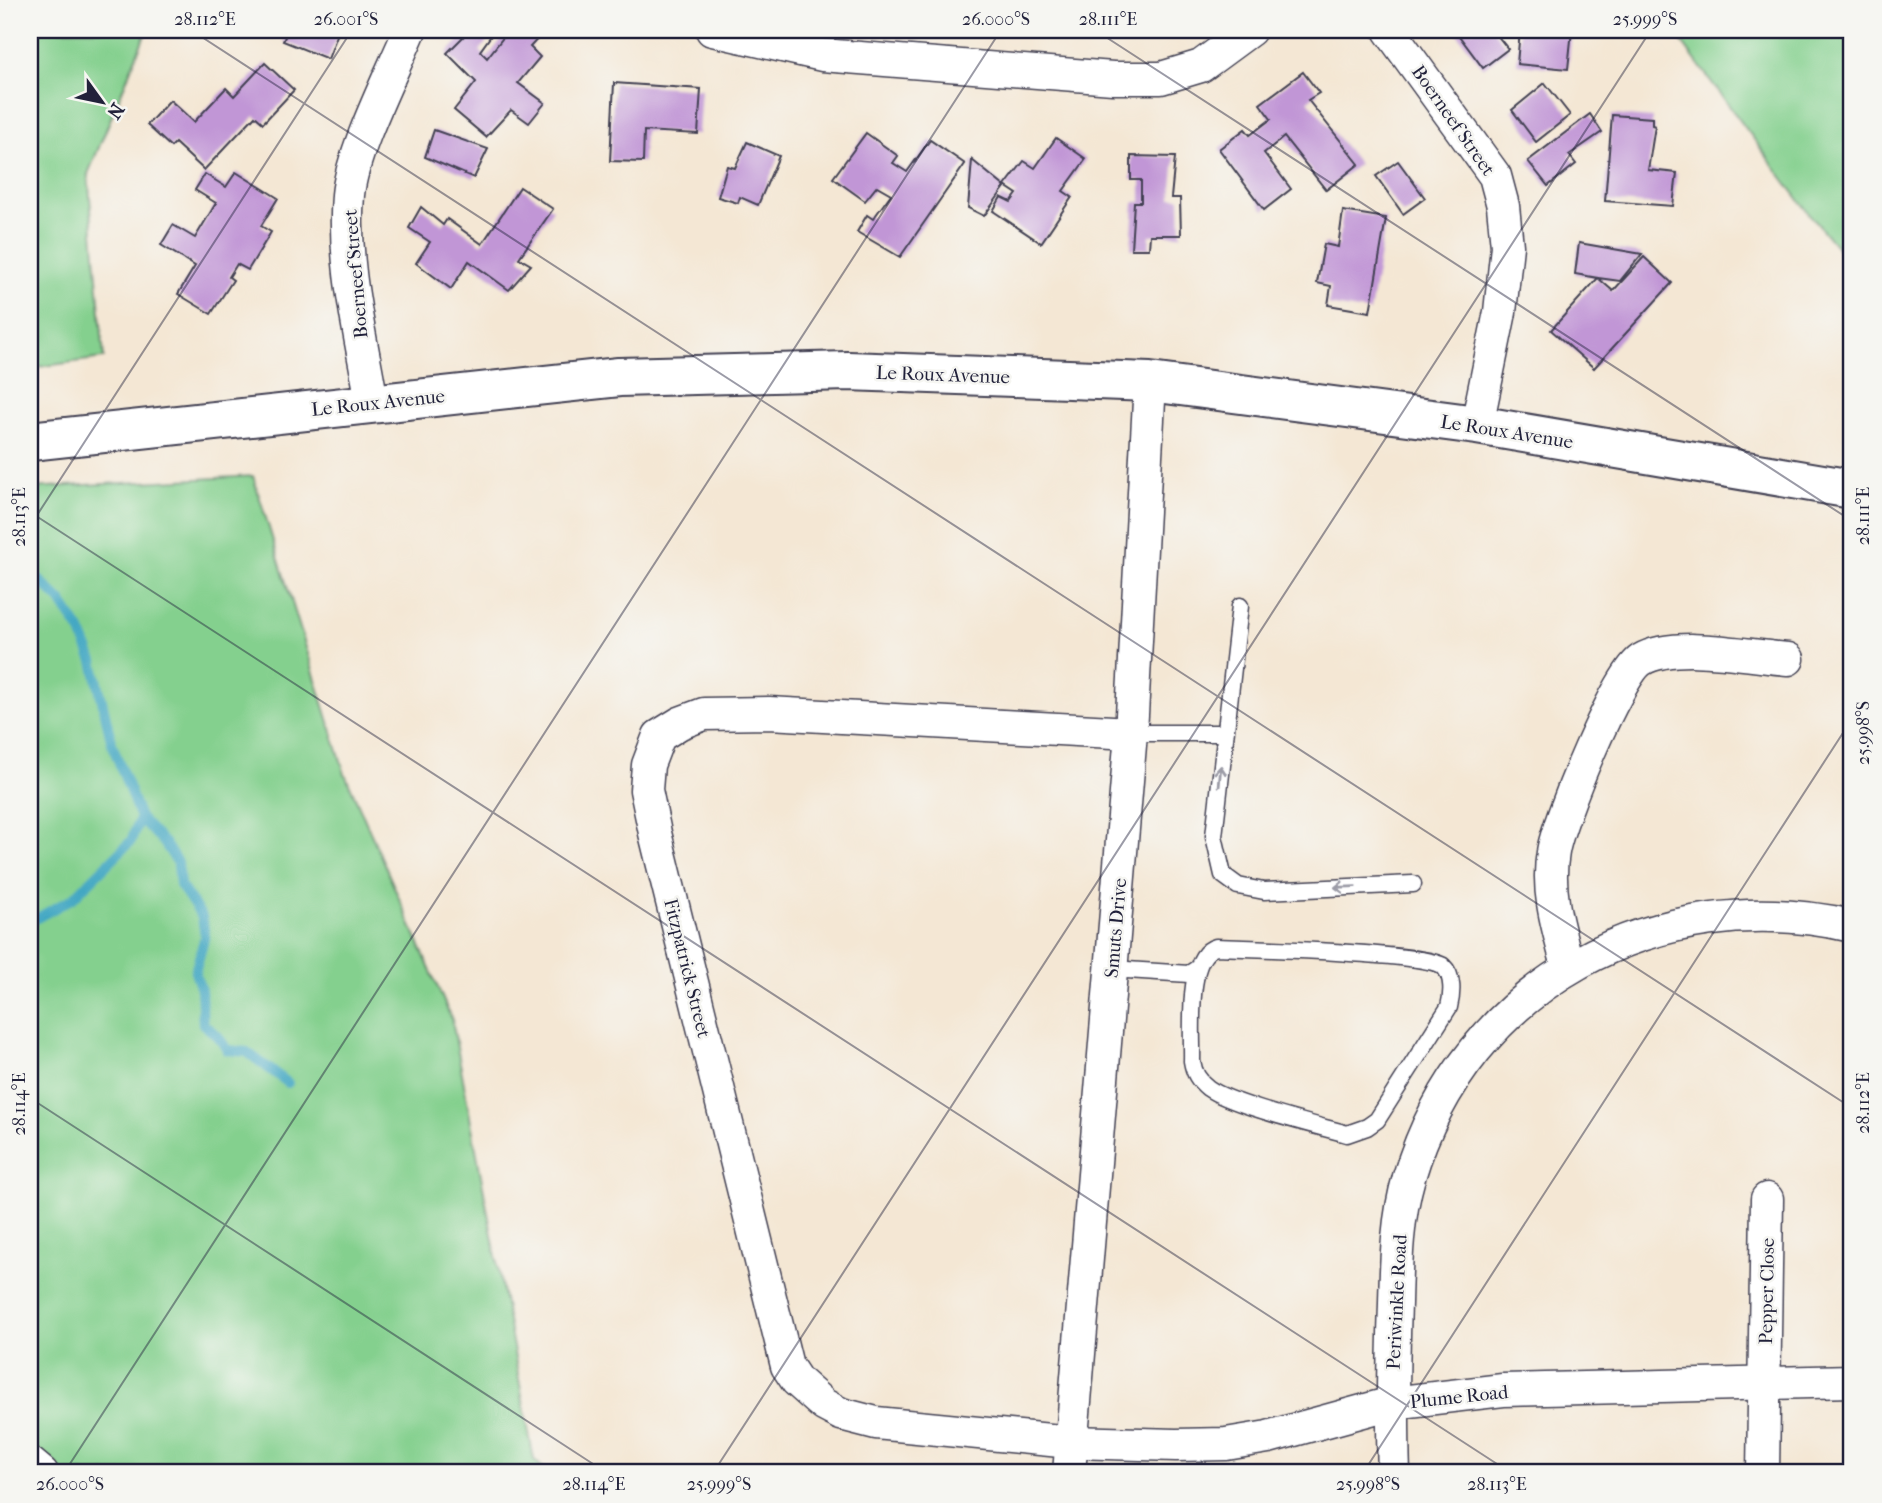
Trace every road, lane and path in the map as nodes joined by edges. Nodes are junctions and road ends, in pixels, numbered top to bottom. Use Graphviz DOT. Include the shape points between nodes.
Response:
graph roads {
  1 [pos="410,30"];
  2 [pos="712,30"];
  3 [pos="1250,30"];
  4 [pos="1389,30"];
  5 [pos="1150,382"];
  6 [pos="372,403"];
  7 [pos="1477,425"];
  8 [pos="30,441"];
  9 [pos="1852,489"];
  10 [pos="1240,606"];
  11 [pos="1788,659"];
  12 [pos="1131,733"];
  13 [pos="1224,733"];
  14 [pos="1413,884"];
  15 [pos="1852,926"];
  16 [pos="1569,966"];
  17 [pos="1111,969"];
  18 [pos="1195,970"];
  19 [pos="1767,1199"];
  20 [pos="1852,1381"];
  21 [pos="1765,1382"];
  22 [pos="1392,1403"];
  23 [pos="1071,1442"];
  24 [pos="30,1462"];
  25 [pos="43,1473"];
  26 [pos="1069,1473"];
  27 [pos="1394,1473"];
  28 [pos="1763,1473"];
  1 -- 6 [label="street, Boerneef Street" via="360,152 348,194 353,289"];
  2 -- 3 [label="street" via="822,55 1161,78 1201,66"];
  4 -- 7 [label="street, Boerneef Street" via="1495,176 1503,206 1507,246 1500,312"];
  5 -- 6 [label="main road, Le Roux Avenue" via="848,371 619,377"];
  5 -- 7 [label="main road, Le Roux Avenue"];
  5 -- 12 [label="street, Smuts Drive"];
  6 -- 8 [label="main road, Le Roux Avenue"];
  7 -- 9 [label="main road, Le Roux Avenue"];
  10 -- 13 [label="lane"];
  11 -- 16 [label="street" via="1672,650 1640,661 1611,702 1553,851 1552,908"];
  12 -- 13 [label="lane"];
  12 -- 17 [label="street, Smuts Drive"];
  12 -- 23 [label="street, Fitzpatrick Street" via="769,713 704,714 660,736 648,765 646,790 655,833 787,1366 812,1395 841,1414 876,1423"];
  14 -- 13 [label="lane, one-way" via="1264,891 1230,882 1220,866 1214,835"];
  15 -- 16 [label="street, Periwinkle Road" via="1790,917 1713,918 1645,933"];
  16 -- 22 [label="street, Periwinkle Road" via="1489,1034 1460,1072 1420,1143 1397,1241"];
  17 -- 18 [label="lane" via="1189,974"];
  17 -- 23 [label="street, Smuts Drive"];
  18 -- 18 [label="lane" via="1202,955 1216,947 1368,954 1436,962 1448,973 1452,993 1449,1007 1377,1120 1348,1134 1220,1095 1199,1080 1192,1061"];
  19 -- 21 [label="street, Pepper Close"];
  20 -- 21 [label="street, Plume Road"];
  21 -- 22 [label="street, Plume Road" via="1503,1390"];
  21 -- 28 [label="street, Pepper Close"];
  22 -- 23 [label="street, Plume Road" via="1305,1429 1226,1444"];
  22 -- 27 [label="street, Periwinkle Road"];
  23 -- 26 [label="street, Smuts Drive"];
  24 -- 25 [label="street"];
}
